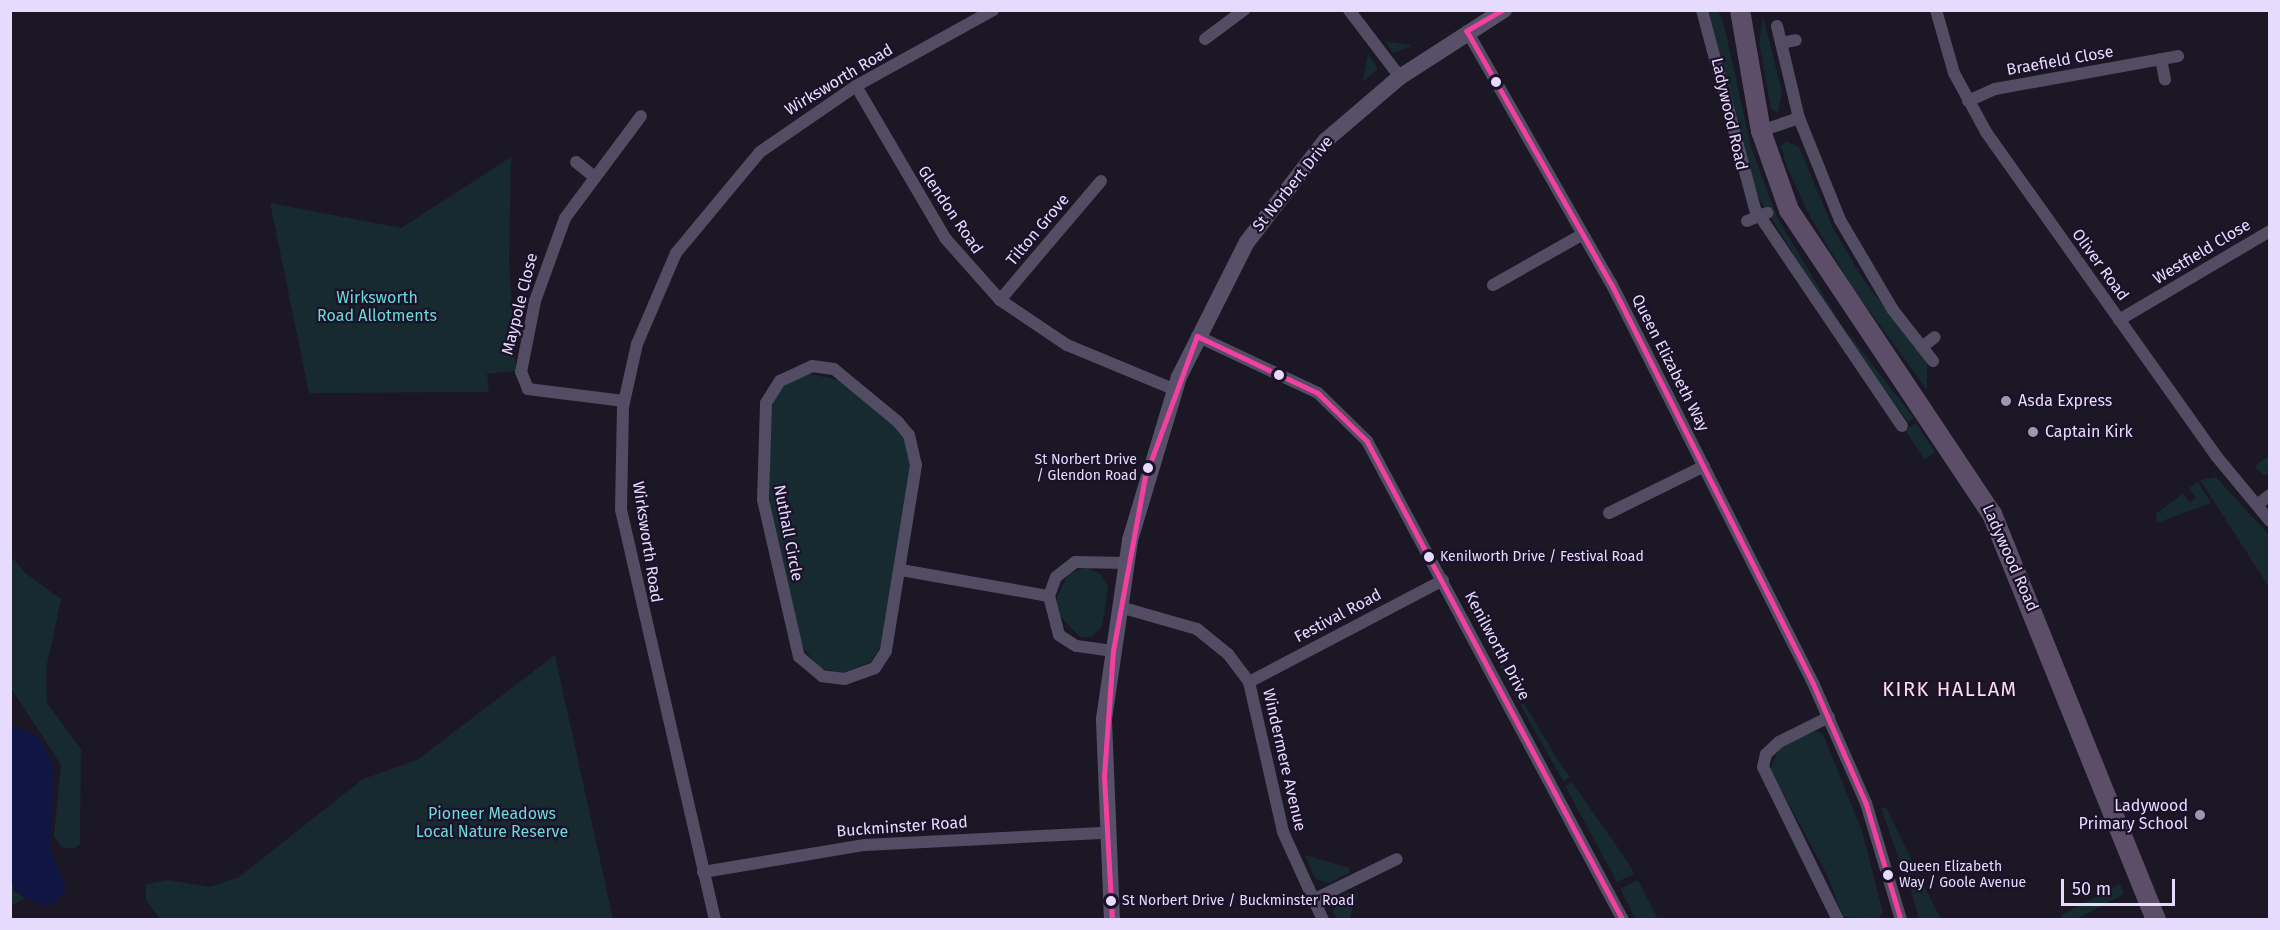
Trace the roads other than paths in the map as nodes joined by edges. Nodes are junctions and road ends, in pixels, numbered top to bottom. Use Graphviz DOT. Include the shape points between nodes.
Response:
graph roads {
  1 [pos="993,10"];
  2 [pos="1244,10"];
  3 [pos="1349,10"];
  4 [pos="1504,10"];
  5 [pos="1702,10"];
  6 [pos="1740,10"];
  7 [pos="1936,10"];
  8 [pos="1777,27"];
  9 [pos="1467,31"];
  10 [pos="1205,39"];
  11 [pos="1796,40"];
  12 [pos="1781,43"];
  13 [pos="2178,56"];
  14 [pos="2161,59"];
  15 [pos="1400,77"];
  16 [pos="2165,80"];
  17 [pos="856,86"];
  18 [pos="1968,101"];
  19 [pos="641,116"];
  20 [pos="1799,118"];
  21 [pos="1761,130"];
  22 [pos="576,162"];
  23 [pos="592,175"];
  24 [pos="1101,181"];
  25 [pos="2270,231"];
  26 [pos="1583,234"];
  27 [pos="1493,285"];
  28 [pos="1000,300"];
  29 [pos="2119,320"];
  30 [pos="1197,336"];
  31 [pos="1935,337"];
  32 [pos="1922,346"];
  33 [pos="1933,361"];
  34 [pos="1173,389"];
  35 [pos="624,401"];
  36 [pos="1902,426"];
  37 [pos="1704,466"];
  38 [pos="2270,495"];
  39 [pos="2257,505"];
  40 [pos="1609,513"];
  41 [pos="2270,520"];
  42 [pos="1126,563"];
  43 [pos="901,570"];
  44 [pos="1443,580"];
  45 [pos="1049,596"];
  46 [pos="1120,607"];
  47 [pos="1113,651"];
  48 [pos="1249,682"];
  49 [pos="1829,717"];
  50 [pos="1106,833"];
  51 [pos="1397,859"];
  52 [pos="703,872"];
  53 [pos="1312,900"];
  54 [pos="1622,919"];
  55 [pos="715,920"];
  56 [pos="1112,920"];
  57 [pos="1323,920"];
  58 [pos="1838,920"];
  59 [pos="1901,920"];
  60 [pos="2156,920"];
  1 -- 17 [label="street, Wirksworth Road"];
  2 -- 10 [label="street"];
  3 -- 15 [label="street"];
  4 -- 9 [label="street, St Norbert Drive"];
  5 -- 36 [label="street, Ladywood Road" via="1741,168 1758,217 1888,417"];
  6 -- 21 [label="main road, Ladywood Road"];
  7 -- 18 [label="street, Oliver Road"];
  8 -- 12 [label="street"];
  9 -- 15 [label="street, St Norbert Drive"];
  9 -- 26 [label="street, Queen Elizabeth Way"];
  11 -- 12 [label="street"];
  12 -- 20 [label="street"];
  13 -- 14 [label="street, Braefield Close"];
  14 -- 16 [label="street"];
  14 -- 18 [label="street, Braefield Close" via="1995,89"];
  15 -- 30 [label="street, St Norbert Drive" via="1325,141 1267,211"];
  17 -- 28 [label="street, Glendon Road" via="945,238"];
  17 -- 35 [label="street, Wirksworth Road" via="760,152 704,213 652,302"];
  18 -- 29 [label="street, Oliver Road"];
  19 -- 23 [label="street, Maypole Close"];
  20 -- 21 [label="street, Ladywood Road"];
  20 -- 32 [label="street" via="1854,246"];
  21 -- 60 [label="main road, Ladywood Road" via="1774,177 1801,234 1992,514"];
  22 -- 23 [label="street"];
  23 -- 35 [label="street, Maypole Close" via="551,249 525,340 522,382 543,392"];
  24 -- 28 [label="street, Tilton Grove"];
  25 -- 29 [label="street, Westfield Close"];
  26 -- 27 [label="street"];
  26 -- 37 [label="street, Queen Elizabeth Way"];
  28 -- 34 [label="street, Glendon Road" via="1059,341"];
  29 -- 39 [label="street, Oliver Road"];
  30 -- 34 [label="street, St Norbert Drive"];
  30 -- 44 [label="street, Kenilworth Drive" via="1276,371 1338,409 1367,441"];
  31 -- 32 [label="street"];
  32 -- 33 [label="street"];
  34 -- 42 [label="street, St Norbert Drive" via="1145,477"];
  35 -- 52 [label="street, Wirksworth Road" via="620,489 630,563"];
  37 -- 40 [label="street"];
  37 -- 49 [label="street, Queen Elizabeth Way"];
  38 -- 39 [label="street"];
  39 -- 41 [label="street, Oliver Road"];
  42 -- 45 [label="street" via="1075,562 1056,577"];
  42 -- 46 [label="street, St Norbert Drive"];
  43 -- 43 [label="street, Nuthall Circle" via="886,651 875,668 845,680 822,676 806,666 795,647 779,581 760,473 766,404 774,386 790,373 812,366 834,369 909,435 916,477"];
  43 -- 45 [label="street"];
  44 -- 48 [label="street, Festival Road"];
  44 -- 54 [label="street, Kenilworth Drive"];
  45 -- 47 [label="street" via="1059,635 1076,645"];
  46 -- 47 [label="street, St Norbert Drive"];
  46 -- 48 [label="street, Windermere Avenue" via="1197,629 1228,654"];
  47 -- 50 [label="street, St Norbert Drive" via="1104,719"];
  48 -- 53 [label="street, Windermere Avenue" via="1260,718 1274,803"];
  49 -- 58 [label="street" via="1779,742 1766,754 1763,767"];
  49 -- 59 [label="street, Queen Elizabeth Way" via="1866,803"];
  50 -- 52 [label="street, Buckminster Road" via="865,845"];
  50 -- 56 [label="street, St Norbert Drive"];
  51 -- 53 [label="street"];
  52 -- 55 [label="street, Wirksworth Road"];
  53 -- 57 [label="street, Windermere Avenue"];
}
